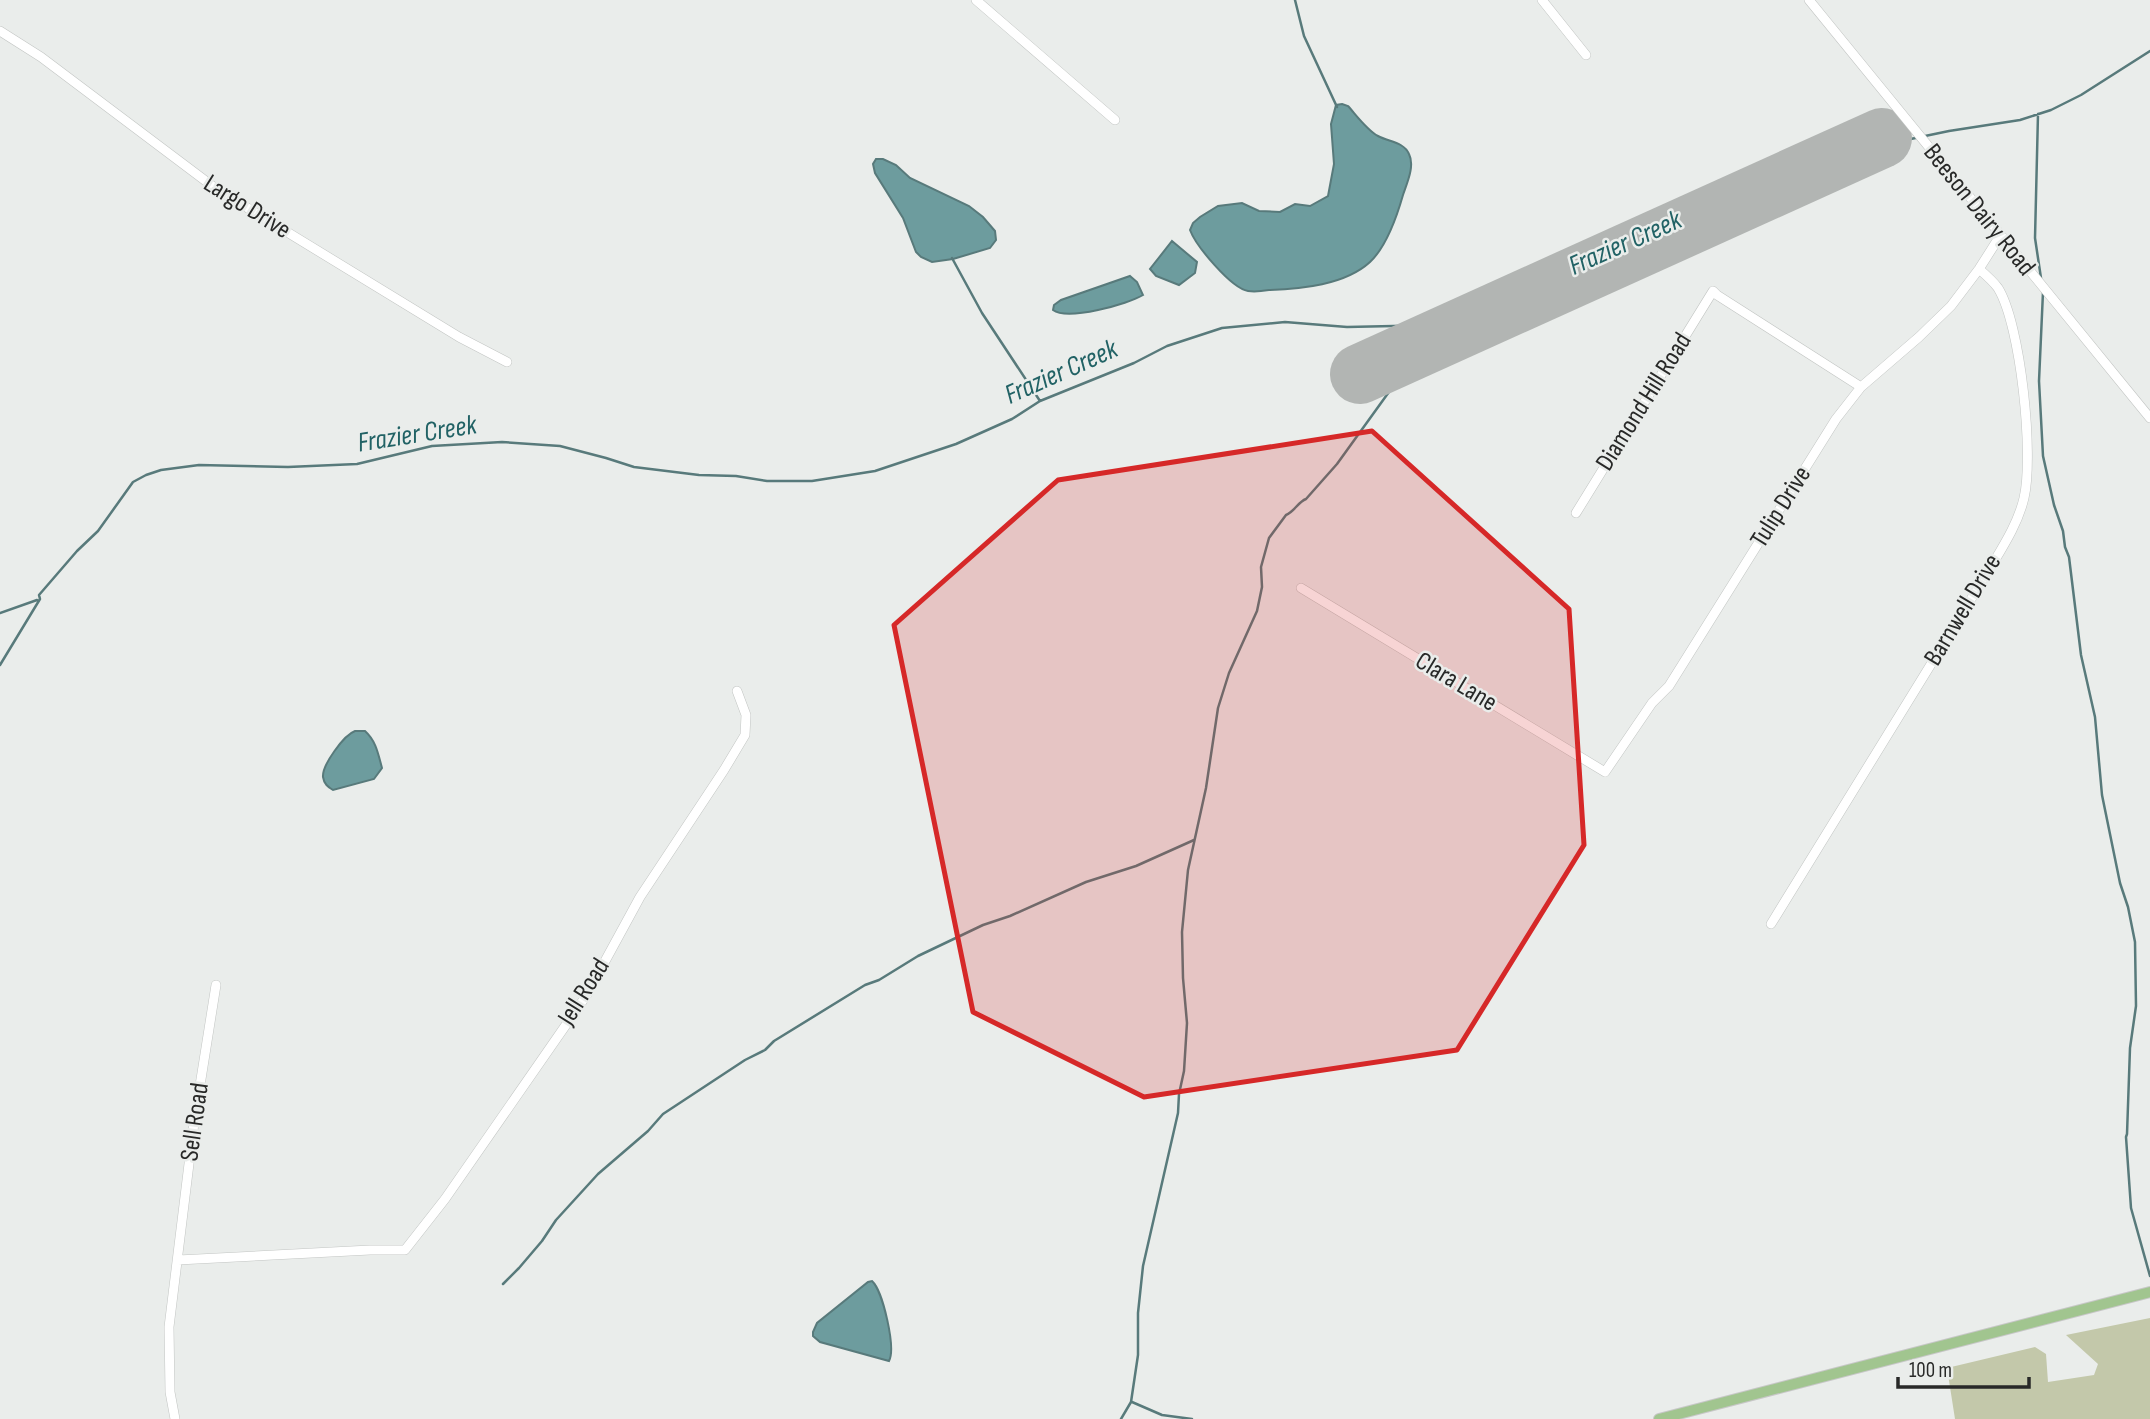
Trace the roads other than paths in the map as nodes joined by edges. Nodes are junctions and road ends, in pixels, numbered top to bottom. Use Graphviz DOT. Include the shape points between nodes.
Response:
graph roads {
  1 [pos="976,0"];
  2 [pos="1542,0"];
  3 [pos="1809,0"];
  4 [pos="0,31"];
  5 [pos="1586,55"];
  6 [pos="1115,120"];
  7 [pos="2000,236"];
  8 [pos="1979,269"];
  9 [pos="507,362"];
  10 [pos="1861,387"];
  11 [pos="2150,418"];
  12 [pos="1576,513"];
  13 [pos="1301,588"];
  14 [pos="737,691"];
  15 [pos="1609,767"];
  16 [pos="1771,924"];
  17 [pos="216,985"];
  18 [pos="178,1260"];
  19 [pos="2150,1292"];
  20 [pos="175,1419"];
  21 [pos="1659,1419"];
  1 -- 6 [label="street"];
  2 -- 5 [label="street"];
  3 -- 7 [label="street, Beeson Dairy Road"];
  4 -- 9 [label="street, Largo Drive" via="215,188"];
  7 -- 8 [label="street, Tulip Drive"];
  7 -- 11 [label="street, Beeson Dairy Road"];
  8 -- 10 [label="street, Tulip Drive" via="1943,314"];
  8 -- 16 [label="street, Barnwell Drive" via="2004,300 2017,351 2027,446 2023,502 1989,570"];
  10 -- 12 [label="street, Diamond Hill Road" via="1713,291"];
  10 -- 15 [label="street, Tulip Drive" via="1836,419 1669,686 1652,703"];
  13 -- 15 [label="street, Clara Lane" via="1605,772"];
  14 -- 18 [label="street, Jell Road" via="746,715 745,735 640,897 586,996 405,1250"];
  17 -- 18 [label="street, Sell Road"];
  18 -- 20 [label="street, Sell Road" via="169,1327"];
  19 -- 21 [label="main road"];
}
